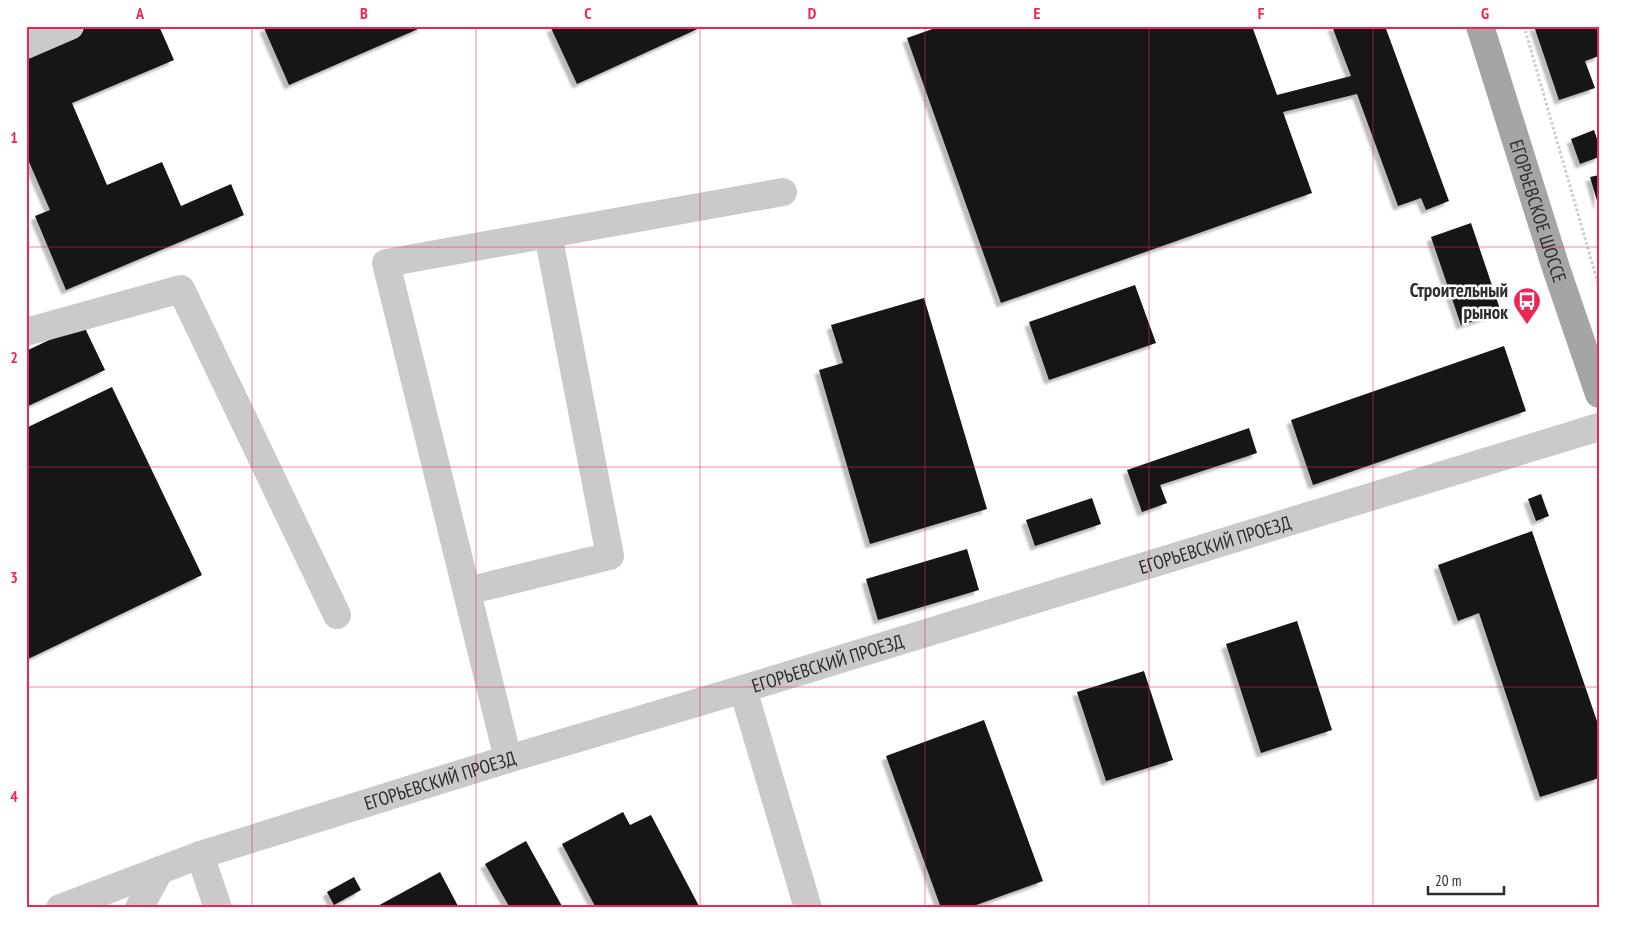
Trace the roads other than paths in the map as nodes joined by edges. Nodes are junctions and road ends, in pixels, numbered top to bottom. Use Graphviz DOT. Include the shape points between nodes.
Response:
graph roads {
  1 [pos="70,26"];
  2 [pos="1480,26"];
  3 [pos="26,45"];
  4 [pos="784,192"];
  5 [pos="548,234"];
  6 [pos="26,332"];
  7 [pos="1599,394"];
  8 [pos="1599,427"];
  9 [pos="467,591"];
  10 [pos="337,615"];
  11 [pos="743,689"];
  12 [pos="508,759"];
  13 [pos="200,855"];
  14 [pos="160,870"];
  15 [pos="60,908"];
  16 [pos="139,908"];
  17 [pos="218,908"];
  18 [pos="808,908"];
  1 -- 3 [label="street"];
  2 -- 7 [label="main road, ЕГОРЬЕВСКОЕ ШОССЕ"];
  4 -- 5 [label="street"];
  5 -- 9 [label="street" via="610,556"];
  5 -- 9 [label="street" via="386,263"];
  6 -- 10 [label="street" via="181,289"];
  8 -- 11 [label="street, ЕГОРЬЕВСКИЙ ПРОЕЗД"];
  9 -- 12 [label="street"];
  11 -- 12 [label="street, ЕГОРЬЕВСКИЙ ПРОЕЗД"];
  11 -- 18 [label="street"];
  12 -- 13 [label="street, ЕГОРЬЕВСКИЙ ПРОЕЗД"];
  13 -- 14 [label="street, ЕГОРЬЕВСКИЙ ПРОЕЗД"];
  13 -- 17 [label="street"];
  14 -- 15 [label="street, ЕГОРЬЕВСКИЙ ПРОЕЗД"];
  14 -- 16 [label="street"];
}
